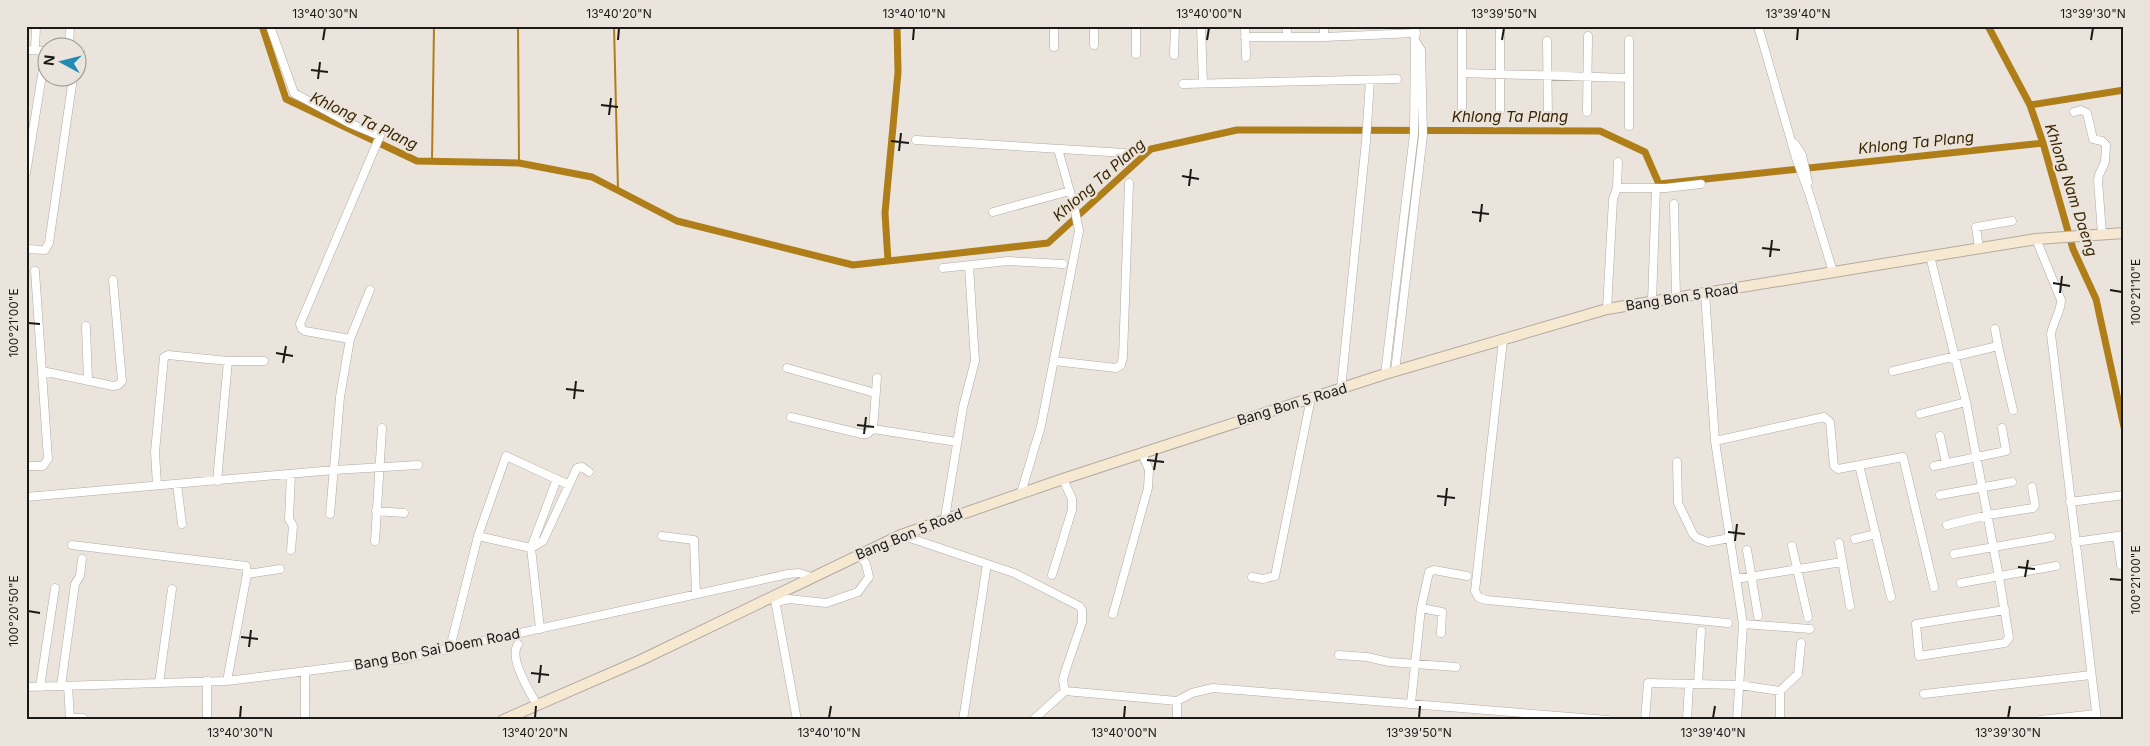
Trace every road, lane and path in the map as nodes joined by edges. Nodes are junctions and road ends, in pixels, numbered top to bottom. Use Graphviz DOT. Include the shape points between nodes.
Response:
graph roads {
  1 [pos="36,26"];
  2 [pos="270,26"];
  3 [pos="1054,26"];
  4 [pos="1094,26"];
  5 [pos="1136,26"];
  6 [pos="1175,26"];
  7 [pos="1201,26"];
  8 [pos="1245,26"];
  9 [pos="1286,26"];
  10 [pos="1324,26"];
  11 [pos="1367,26"];
  12 [pos="1462,26"];
  13 [pos="1500,26"];
  14 [pos="1758,26"];
  15 [pos="1416,30"];
  16 [pos="1368,36"];
  17 [pos="1588,36"];
  18 [pos="1245,37"];
  19 [pos="1288,37"];
  20 [pos="1324,38"];
  21 [pos="1629,40"];
  22 [pos="1547,41"];
  23 [pos="1094,45"];
  24 [pos="1054,47"];
  25 [pos="26,50"];
  26 [pos="35,50"];
  27 [pos="38,51"];
  28 [pos="1136,54"];
  29 [pos="1174,55"];
  30 [pos="1246,57"];
  31 [pos="1462,73"];
  32 [pos="1500,74"];
  33 [pos="1548,75"];
  34 [pos="1588,76"];
  35 [pos="1629,78"];
  36 [pos="1397,79"];
  37 [pos="1370,80"];
  38 [pos="1203,83"];
  39 [pos="1183,84"];
  40 [pos="39,88"];
  41 [pos="71,88"];
  42 [pos="1462,109"];
  43 [pos="1500,111"];
  44 [pos="1587,112"];
  45 [pos="2074,112"];
  46 [pos="1419,115"];
  47 [pos="1548,119"];
  48 [pos="1629,126"];
  49 [pos="30,127"];
  50 [pos="916,140"];
  51 [pos="1058,149"];
  52 [pos="1412,152"];
  53 [pos="1125,153"];
  54 [pos="1421,153"];
  55 [pos="1618,162"];
  56 [pos="26,173"];
  57 [pos="1129,183"];
  58 [pos="1701,184"];
  59 [pos="1616,188"];
  60 [pos="1656,188"];
  61 [pos="1070,191"];
  62 [pos="1674,204"];
  63 [pos="992,212"];
  64 [pos="2012,221"];
  65 [pos="1403,227"];
  66 [pos="1412,228"];
  67 [pos="2124,233"];
  68 [pos="2102,234"];
  69 [pos="2036,239"];
  70 [pos="1979,248"];
  71 [pos="26,249"];
  72 [pos="1930,256"];
  73 [pos="1063,264"];
  74 [pos="969,266"];
  75 [pos="943,268"];
  76 [pos="35,271"];
  77 [pos="1833,272"];
  78 [pos="113,280"];
  79 [pos="370,290"];
  80 [pos="1705,293"];
  81 [pos="1399,298"];
  82 [pos="1676,298"];
  83 [pos="1652,302"];
  84 [pos="1607,309"];
  85 [pos="86,326"];
  86 [pos="1995,329"];
  87 [pos="350,339"];
  88 [pos="1503,340"];
  89 [pos="1998,346"];
  90 [pos="1955,357"];
  91 [pos="228,361"];
  92 [pos="264,361"];
  93 [pos="1054,361"];
  94 [pos="787,368"];
  95 [pos="42,371"];
  96 [pos="1893,371"];
  97 [pos="1390,373"];
  98 [pos="877,378"];
  99 [pos="88,381"];
  100 [pos="1341,389"];
  101 [pos="875,393"];
  102 [pos="1311,398"];
  103 [pos="1966,402"];
  104 [pos="2013,410"];
  105 [pos="1920,414"];
  106 [pos="791,416"];
  107 [pos="382,428"];
  108 [pos="2002,428"];
  109 [pos="873,429"];
  110 [pos="1940,436"];
  111 [pos="957,442"];
  112 [pos="1715,442"];
  113 [pos="1142,453"];
  114 [pos="1976,457"];
  115 [pos="1678,462"];
  116 [pos="1946,463"];
  117 [pos="1859,465"];
  118 [pos="26,466"];
  119 [pos="418,466"];
  120 [pos="1934,466"];
  121 [pos="379,467"];
  122 [pos="334,470"];
  123 [pos="589,472"];
  124 [pos="291,474"];
  125 [pos="557,479"];
  126 [pos="1062,479"];
  127 [pos="217,481"];
  128 [pos="2012,482"];
  129 [pos="177,484"];
  130 [pos="569,484"];
  131 [pos="156,485"];
  132 [pos="1982,487"];
  133 [pos="2032,487"];
  134 [pos="1021,493"];
  135 [pos="1940,495"];
  136 [pos="2124,496"];
  137 [pos="26,498"];
  138 [pos="2070,502"];
  139 [pos="376,511"];
  140 [pos="404,513"];
  141 [pos="330,514"];
  142 [pos="1988,516"];
  143 [pos="945,518"];
  144 [pos="182,524"];
  145 [pos="1946,525"];
  146 [pos="1876,534"];
  147 [pos="900,535"];
  148 [pos="478,536"];
  149 [pos="662,536"];
  150 [pos="2120,536"];
  151 [pos="2051,537"];
  152 [pos="1730,538"];
  153 [pos="1855,539"];
  154 [pos="375,541"];
  155 [pos="2075,542"];
  156 [pos="1839,543"];
  157 [pos="72,545"];
  158 [pos="1792,546"];
  159 [pos="1994,547"];
  160 [pos="531,548"];
  161 [pos="291,550"];
  162 [pos="1747,550"];
  163 [pos="859,554"];
  164 [pos="1954,554"];
  165 [pos="82,559"];
  166 [pos="1842,562"];
  167 [pos="987,564"];
  168 [pos="2121,565"];
  169 [pos="2056,566"];
  170 [pos="280,569"];
  171 [pos="1798,569"];
  172 [pos="247,574"];
  173 [pos="1052,575"];
  174 [pos="1471,576"];
  175 [pos="1751,576"];
  176 [pos="811,577"];
  177 [pos="1252,577"];
  178 [pos="1999,577"];
  179 [pos="1736,579"];
  180 [pos="1961,583"];
  181 [pos="1934,587"];
  182 [pos="55,588"];
  183 [pos="172,589"];
  184 [pos="696,594"];
  185 [pos="1891,597"];
  186 [pos="775,599"];
  187 [pos="1850,606"];
  188 [pos="1421,608"];
  189 [pos="2004,610"];
  190 [pos="1113,614"];
  191 [pos="1758,616"];
  192 [pos="1808,617"];
  193 [pos="1728,623"];
  194 [pos="1743,624"];
  195 [pos="540,629"];
  196 [pos="1810,629"];
  197 [pos="1701,631"];
  198 [pos="1441,632"];
  199 [pos="1801,643"];
  200 [pos="518,644"];
  201 [pos="450,648"];
  202 [pos="1339,655"];
  203 [pos="1415,663"];
  204 [pos="1456,667"];
  205 [pos="305,671"];
  206 [pos="2091,675"];
  207 [pos="227,681"];
  208 [pos="206,682"];
  209 [pos="159,683"];
  210 [pos="1689,684"];
  211 [pos="1698,684"];
  212 [pos="1740,685"];
  213 [pos="64,686"];
  214 [pos="26,687"];
  215 [pos="40,687"];
  216 [pos="1780,690"];
  217 [pos="1065,691"];
  218 [pos="1924,694"];
  219 [pos="1174,701"];
  220 [pos="1411,703"];
  221 [pos="537,705"];
  222 [pos="2096,717"];
  223 [pos="83,718"];
  224 [pos="207,720"];
  225 [pos="305,720"];
  226 [pos="503,720"];
  227 [pos="797,720"];
  228 [pos="963,720"];
  229 [pos="1033,720"];
  230 [pos="1177,720"];
  231 [pos="1608,720"];
  232 [pos="1645,720"];
  233 [pos="1687,720"];
  234 [pos="1737,720"];
  235 [pos="1780,720"];
  236 [pos="2040,720"];
  1 -- 26 [label="street"];
  2 -- 87 [label="street" via="294,93 380,136 300,324 304,331"];
  3 -- 24 [label="street"];
  4 -- 23 [label="street"];
  5 -- 28 [label="street"];
  6 -- 29 [label="street"];
  7 -- 38 [label="street"];
  8 -- 18 [label="street"];
  9 -- 19 [label="street"];
  10 -- 20 [label="street"];
  11 -- 16 [label="street"];
  12 -- 31 [label="street"];
  13 -- 32 [label="street"];
  14 -- 77 [label="street"];
  15 -- 16 [label="street"];
  15 -- 46 [label="street" via="1414,52"];
  16 -- 20 [label="street"];
  17 -- 34 [label="street"];
  18 -- 19 [label="street"];
  18 -- 30 [label="street"];
  19 -- 20 [label="street"];
  21 -- 35 [label="street"];
  22 -- 33 [label="street"];
  25 -- 26 [label="street"];
  26 -- 27 [label="street"];
  31 -- 32 [label="street"];
  31 -- 42 [label="street"];
  32 -- 33 [label="street"];
  32 -- 43 [label="street"];
  33 -- 34 [label="street"];
  33 -- 47 [label="street"];
  34 -- 35 [label="street"];
  34 -- 44 [label="street"];
  35 -- 48 [label="street"];
  36 -- 37 [label="street"];
  37 -- 38 [label="street"];
  37 -- 100 [label="street"];
  38 -- 39 [label="street"];
  40 -- 49 [label="street"];
  41 -- 71 [label="street" via="48,243 42,251"];
  45 -- 68 [label="street" via="2081,110 2087,113 2093,139 2106,145 2105,162 2098,180"];
  46 -- 52 [label="street"];
  46 -- 54 [label="street" via="1423,135"];
  49 -- 56 [label="street"];
  50 -- 51 [label="street"];
  51 -- 53 [label="street"];
  51 -- 61 [label="street"];
  52 -- 54 [label="street"];
  52 -- 65 [label="street"];
  54 -- 66 [label="street"];
  55 -- 59 [label="street"];
  57 -- 93 [label="street" via="1124,357 1121,365 1116,368"];
  58 -- 60 [label="street"];
  59 -- 60 [label="street"];
  59 -- 84 [label="street"];
  60 -- 83 [label="street"];
  61 -- 63 [label="street"];
  61 -- 93 [label="street" via="1079,231"];
  62 -- 82 [label="street"];
  64 -- 70 [label="street" via="1976,227"];
  65 -- 66 [label="street"];
  65 -- 81 [label="street"];
  66 -- 81 [label="street"];
  67 -- 68 [label="main road, Bang Bon 5 Road"];
  68 -- 69 [label="main road, Bang Bon 5 Road"];
  69 -- 70 [label="main road, Bang Bon 5 Road"];
  69 -- 138 [label="street" via="2060,300 2061,309 2051,334"];
  70 -- 72 [label="main road, Bang Bon 5 Road"];
  72 -- 77 [label="main road, Bang Bon 5 Road"];
  72 -- 90 [label="street"];
  73 -- 74 [label="street" via="1008,261"];
  74 -- 75 [label="street"];
  74 -- 111 [label="street" via="974,362"];
  76 -- 95 [label="street"];
  77 -- 80 [label="main road, Bang Bon 5 Road"];
  78 -- 99 [label="street" via="122,381 113,386"];
  79 -- 87 [label="street"];
  80 -- 82 [label="main road, Bang Bon 5 Road"];
  80 -- 112 [label="street"];
  81 -- 97 [label="street"];
  82 -- 83 [label="main road, Bang Bon 5 Road"];
  83 -- 84 [label="main road, Bang Bon 5 Road"];
  84 -- 88 [label="main road, Bang Bon 5 Road"];
  85 -- 99 [label="street"];
  86 -- 89 [label="street"];
  87 -- 122 [label="street" via="340,397"];
  88 -- 97 [label="main road, Bang Bon 5 Road"];
  88 -- 174 [label="street"];
  89 -- 90 [label="street"];
  89 -- 104 [label="street"];
  90 -- 96 [label="street"];
  90 -- 103 [label="street"];
  91 -- 92 [label="street"];
  91 -- 127 [label="street"];
  91 -- 131 [label="street" via="164,357 155,452"];
  93 -- 134 [label="street" via="1041,426"];
  94 -- 101 [label="street"];
  95 -- 99 [label="street"];
  95 -- 118 [label="street" via="48,459 44,466"];
  97 -- 100 [label="main road, Bang Bon 5 Road"];
  98 -- 101 [label="street"];
  100 -- 102 [label="main road, Bang Bon 5 Road"];
  101 -- 109 [label="street"];
  102 -- 113 [label="main road, Bang Bon 5 Road"];
  102 -- 177 [label="street" via="1275,576"];
  103 -- 105 [label="street"];
  103 -- 114 [label="street"];
  106 -- 109 [label="street" via="862,434"];
  107 -- 121 [label="street"];
  108 -- 114 [label="street" via="2006,451"];
  109 -- 111 [label="street"];
  110 -- 116 [label="street"];
  111 -- 143 [label="street"];
  112 -- 117 [label="street" via="1824,417 1830,422 1834,466 1838,469"];
  112 -- 152 [label="street"];
  113 -- 126 [label="main road, Bang Bon 5 Road"];
  113 -- 190 [label="street" via="1149,470 1148,488"];
  114 -- 116 [label="street"];
  114 -- 132 [label="street"];
  115 -- 152 [label="street" via="1678,503 1693,534 1708,542"];
  116 -- 120 [label="street"];
  117 -- 146 [label="street"];
  117 -- 181 [label="street" via="1904,458"];
  119 -- 121 [label="street"];
  121 -- 122 [label="street"];
  121 -- 139 [label="street"];
  122 -- 124 [label="street"];
  122 -- 141 [label="street"];
  123 -- 130 [label="street" via="582,467 577,468"];
  124 -- 127 [label="street"];
  124 -- 161 [label="street"];
  125 -- 130 [label="street"];
  125 -- 148 [label="street" via="506,456"];
  125 -- 160 [label="street"];
  126 -- 134 [label="main road, Bang Bon 5 Road"];
  126 -- 173 [label="street" via="1072,499 1072,510"];
  127 -- 129 [label="street"];
  128 -- 132 [label="street"];
  129 -- 131 [label="street"];
  129 -- 144 [label="street"];
  130 -- 160 [label="street" via="543,542"];
  131 -- 137 [label="street"];
  132 -- 135 [label="street"];
  132 -- 142 [label="street"];
  133 -- 142 [label="street" via="2033,508"];
  134 -- 143 [label="main road, Bang Bon 5 Road"];
  136 -- 138 [label="street"];
  138 -- 155 [label="street"];
  139 -- 140 [label="street"];
  139 -- 154 [label="street"];
  142 -- 145 [label="street"];
  142 -- 159 [label="street"];
  143 -- 147 [label="main road, Bang Bon 5 Road"];
  146 -- 153 [label="street"];
  146 -- 185 [label="street"];
  147 -- 163 [label="main road, Bang Bon 5 Road"];
  147 -- 167 [label="street"];
  148 -- 160 [label="street"];
  148 -- 201 [label="street"];
  149 -- 184 [label="street" via="694,540"];
  150 -- 155 [label="street"];
  150 -- 168 [label="street"];
  151 -- 159 [label="street"];
  152 -- 179 [label="street"];
  155 -- 206 [label="street"];
  156 -- 166 [label="street"];
  157 -- 172 [label="street" via="243,565"];
  158 -- 171 [label="street"];
  159 -- 164 [label="street"];
  159 -- 178 [label="street"];
  160 -- 195 [label="street"];
  162 -- 175 [label="street"];
  163 -- 176 [label="main road, Bang Bon 5 Road"];
  163 -- 186 [label="street" via="869,577 858,592 826,603"];
  165 -- 213 [label="street" via="80,576 75,584"];
  166 -- 171 [label="street"];
  166 -- 187 [label="street"];
  167 -- 217 [label="street" via="1030,581 1082,610 1082,622 1063,680"];
  167 -- 228 [label="street"];
  169 -- 178 [label="street"];
  170 -- 172 [label="street"];
  171 -- 175 [label="street"];
  171 -- 192 [label="street"];
  172 -- 207 [label="street"];
  174 -- 188 [label="street" via="1429,572"];
  174 -- 193 [label="street" via="1479,598 1487,600"];
  175 -- 179 [label="street"];
  175 -- 191 [label="street"];
  176 -- 184 [label="street, Bang Bon Sai Doem Road" via="788,574"];
  176 -- 186 [label="main road, Bang Bon 5 Road"];
  178 -- 180 [label="street"];
  178 -- 189 [label="street"];
  179 -- 194 [label="street"];
  182 -- 215 [label="street"];
  183 -- 209 [label="street"];
  184 -- 195 [label="street, Bang Bon Sai Doem Road"];
  186 -- 221 [label="main road, Bang Bon 5 Road"];
  186 -- 227 [label="street"];
  188 -- 198 [label="street" via="1442,612"];
  188 -- 203 [label="street"];
  189 -- 189 [label="street" via="2009,638 2005,643 1919,656 1916,624"];
  194 -- 196 [label="street"];
  194 -- 212 [label="street"];
  195 -- 201 [label="street, Bang Bon Sai Doem Road"];
  197 -- 211 [label="street"];
  199 -- 216 [label="street" via="1798,674"];
  200 -- 221 [label="street" via="516,660"];
  201 -- 205 [label="street, Bang Bon Sai Doem Road"];
  202 -- 203 [label="street"];
  203 -- 204 [label="street"];
  203 -- 220 [label="street"];
  205 -- 207 [label="street, Bang Bon Sai Doem Road"];
  205 -- 225 [label="street"];
  206 -- 218 [label="street"];
  206 -- 222 [label="street"];
  207 -- 208 [label="street, Bang Bon Sai Doem Road"];
  208 -- 209 [label="street, Bang Bon Sai Doem Road"];
  208 -- 224 [label="street"];
  209 -- 213 [label="street, Bang Bon Sai Doem Road"];
  210 -- 211 [label="street"];
  210 -- 232 [label="street" via="1648,683"];
  210 -- 233 [label="street"];
  211 -- 212 [label="street"];
  212 -- 216 [label="street"];
  212 -- 234 [label="street"];
  213 -- 215 [label="street, Bang Bon Sai Doem Road"];
  213 -- 223 [label="street" via="70,718"];
  214 -- 215 [label="street, Bang Bon Sai Doem Road"];
  216 -- 235 [label="street"];
  217 -- 219 [label="street"];
  217 -- 229 [label="street"];
  219 -- 220 [label="street" via="1213,688"];
  219 -- 230 [label="street"];
  220 -- 231 [label="street"];
  221 -- 226 [label="main road, Bang Bon 5 Road"];
  222 -- 236 [label="street"];
}
